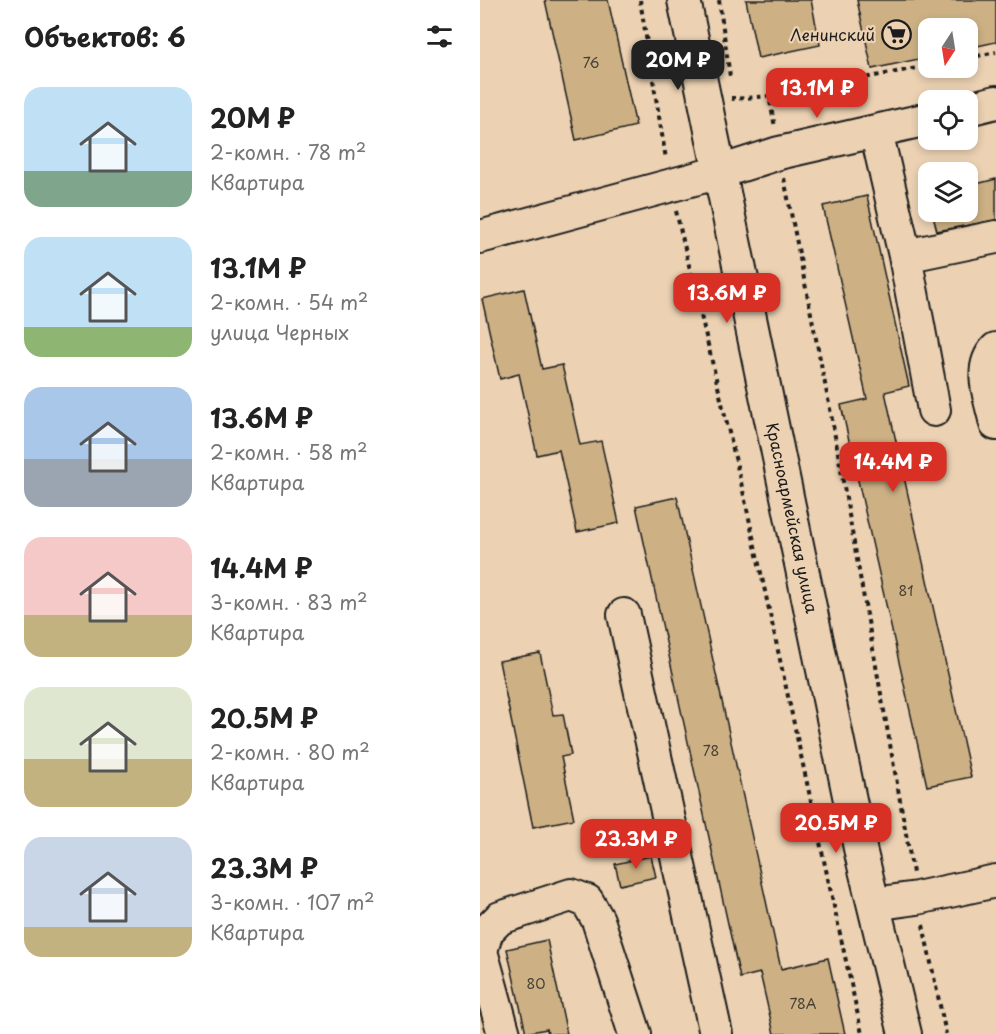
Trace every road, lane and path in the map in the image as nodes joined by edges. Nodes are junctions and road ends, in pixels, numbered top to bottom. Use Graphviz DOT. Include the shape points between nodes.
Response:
graph roads {
  1 [pos="640,0"];
  2 [pos="684,0"];
  3 [pos="719,0"];
  4 [pos="996,52"];
  5 [pos="978,56"];
  6 [pos="918,68"];
  7 [pos="770,96"];
  8 [pos="996,102"];
  9 [pos="978,106"];
  10 [pos="918,121"];
  11 [pos="876,131"];
  12 [pos="779,153"];
  13 [pos="720,171"];
  14 [pos="670,184"];
  15 [pos="480,237"];
  16 [pos="996,237"];
  17 [pos="904,256"];
  18 [pos="996,349"];
  19 [pos="934,410"];
  20 [pos="996,424"];
  21 [pos="624,615"];
  22 [pos="996,881"];
  23 [pos="917,898"];
  24 [pos="874,904"];
  25 [pos="504,1034"];
  26 [pos="635,1034"];
  27 [pos="716,1034"];
  28 [pos="862,1034"];
  29 [pos="905,1034"];
  30 [pos="946,1034"];
  1 -- 14 [label="path"];
  2 -- 13 [label="street, Красноармейская улица"];
  3 -- 7 [label="path" via="733,99"];
  4 -- 5 [label="path"];
  6 -- 7 [label="path"];
  7 -- 12 [label="path"];
  8 -- 9 [label="street"];
  10 -- 11 [label="street"];
  11 -- 12 [label="street"];
  11 -- 17 [label="street"];
  12 -- 13 [label="street"];
  12 -- 23 [label="path" via="831,414"];
  13 -- 14 [label="street"];
  13 -- 24 [label="street, Красноармейская улица"];
  14 -- 15 [label="street"];
  14 -- 28 [label="path" via="743,491"];
  16 -- 17 [label="street"];
  17 -- 19 [label="street"];
  18 -- 20 [label="street" via="985,370"];
  21 -- 27 [label="street"];
  22 -- 23 [label="street"];
  23 -- 24 [label="street"];
  23 -- 30 [label="path"];
  24 -- 29 [label="street, Красноармейская улица"];
  25 -- 26 [label="street" via="481,951 487,931 500,918 571,895 587,901 598,920"];
}
